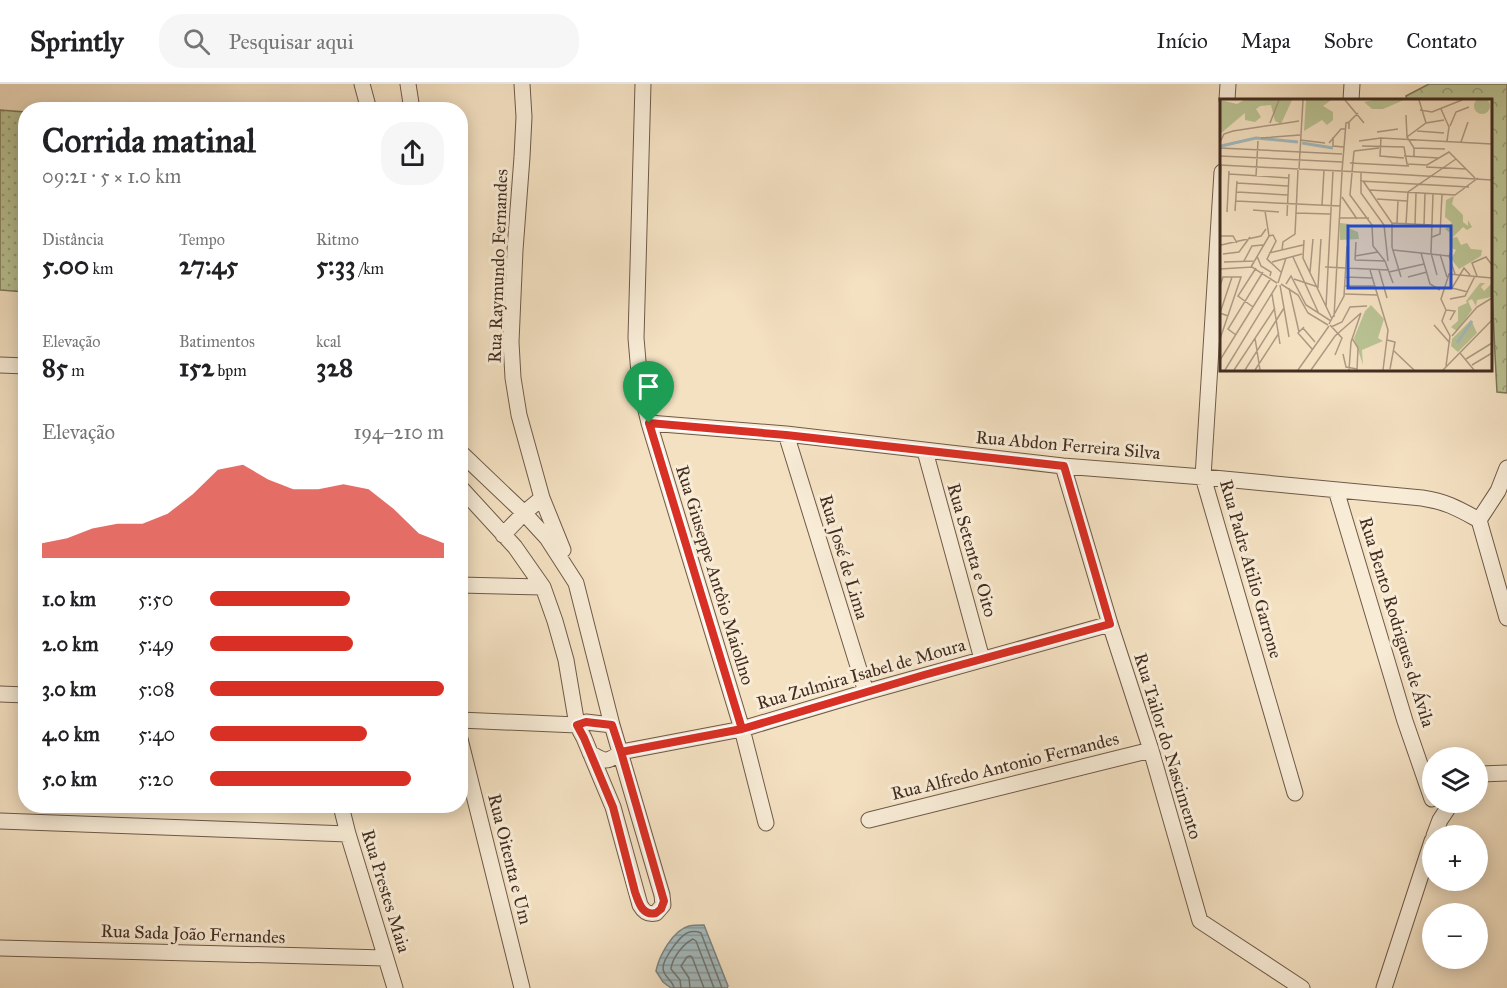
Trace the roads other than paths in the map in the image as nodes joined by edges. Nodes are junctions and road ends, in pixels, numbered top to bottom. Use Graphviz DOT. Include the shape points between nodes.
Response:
graph roads {
  1 [pos="362,84"];
  2 [pos="408,84"];
  3 [pos="522,84"];
  4 [pos="643,84"];
  5 [pos="1228,84"];
  6 [pos="1352,84"];
  7 [pos="1227,99"];
  8 [pos="1351,99"];
  9 [pos="367,102"];
  10 [pos="411,102"];
  11 [pos="1220,242"];
  12 [pos="0,365"];
  13 [pos="18,366"];
  14 [pos="649,423"];
  15 [pos="786,435"];
  16 [pos="925,451"];
  17 [pos="468,460"];
  18 [pos="1064,466"];
  19 [pos="1507,468"];
  20 [pos="1203,477"];
  21 [pos="1336,490"];
  22 [pos="468,496"];
  23 [pos="542,498"];
  24 [pos="524,513"];
  25 [pos="1479,520"];
  26 [pos="503,535"];
  27 [pos="576,583"];
  28 [pos="468,585"];
  29 [pos="543,587"];
  30 [pos="1507,618"];
  31 [pos="1110,624"];
  32 [pos="982,659"];
  33 [pos="866,692"];
  34 [pos="0,694"];
  35 [pos="18,695"];
  36 [pos="468,720"];
  37 [pos="577,725"];
  38 [pos="612,725"];
  39 [pos="742,729"];
  40 [pos="1151,750"];
  41 [pos="621,752"];
  42 [pos="590,753"];
  43 [pos="1422,770"];
  44 [pos="468,771"];
  45 [pos="1507,772"];
  46 [pos="1488,774"];
  47 [pos="1295,793"];
  48 [pos="343,813"];
  49 [pos="1438,813"];
  50 [pos="1444,813"];
  51 [pos="1440,819"];
  52 [pos="869,820"];
  53 [pos="0,821"];
  54 [pos="766,824"];
  55 [pos="1438,825"];
  56 [pos="348,834"];
  57 [pos="1422,872"];
  58 [pos="0,948"];
  59 [pos="385,958"];
  60 [pos="395,988"];
  61 [pos="522,988"];
  62 [pos="1302,988"];
  63 [pos="1384,988"];
  1 -- 9 [label="street"];
  2 -- 10 [label="street"];
  3 -- 23 [label="street, Rua Raymundo Fernandes" via="523,147 511,342 519,415"];
  4 -- 14 [label="street, Rua Giuseppe Antôio Maiollno" via="636,338 640,385"];
  5 -- 7 [label="street"];
  6 -- 8 [label="street"];
  11 -- 20 [label="street, Rua Padre Atilio Garrone"];
  12 -- 13 [label="street"];
  14 -- 15 [label="street, Rua Abdon Ferreira Silva"];
  14 -- 39 [label="street, Rua Giuseppe Antôio Maiollno"];
  15 -- 16 [label="street, Rua Abdon Ferreira Silva"];
  15 -- 33 [label="street, Rua José de Lima"];
  16 -- 18 [label="street, Rua Abdon Ferreira Silva"];
  16 -- 32 [label="street, Rua Setenta e Oito"];
  17 -- 24 [label="street"];
  18 -- 20 [label="street, Rua Abdon Ferreira Silva"];
  18 -- 31 [label="street, Rua Tailor do Nascimento"];
  19 -- 25 [label="street"];
  20 -- 21 [label="street, Rua Abdon Ferreira Silva"];
  20 -- 47 [label="street, Rua Padre Atilio Garrone"];
  21 -- 25 [label="street, Rua Abdon Ferreira Silva" via="1441,501"];
  21 -- 43 [label="street, Rua Bento Rodrigues de Ávila"];
  22 -- 26 [label="street"];
  23 -- 24 [label="street"];
  23 -- 27 [label="street, Rua Raymundo Fernandes"];
  24 -- 26 [label="street"];
  24 -- 27 [label="street" via="547,538"];
  25 -- 30 [label="street"];
  26 -- 29 [label="street"];
  27 -- 38 [label="street"];
  28 -- 29 [label="street"];
  29 -- 37 [label="street" via="566,660"];
  31 -- 32 [label="street, Rua Zulmira Isabel de Moura"];
  31 -- 40 [label="street, Rua Tailor do Nascimento"];
  32 -- 33 [label="street, Rua Zulmira Isabel de Moura"];
  33 -- 39 [label="street, Rua Zulmira Isabel de Moura"];
  34 -- 35 [label="street"];
  36 -- 37 [label="street"];
  37 -- 38 [label="street"];
  37 -- 42 [label="street"];
  38 -- 41 [label="street"];
  39 -- 41 [label="street, Rua Zulmira Isabel de Moura"];
  39 -- 54 [label="street, Rua Giuseppe Antôio Maiollno"];
  40 -- 52 [label="street, Rua Alfredo Antonio Fernandes"];
  40 -- 62 [label="street, Rua Tailor do Nascimento" via="1200,921"];
  41 -- 42 [label="street, Rua Zulmira Isabel de Moura" via="603,761"];
  41 -- 42 [label="street" via="664,901 656,913 651,914 639,905 613,807"];
  44 -- 61 [label="street, Rua Oitenta e Um"];
  45 -- 46 [label="street"];
  48 -- 56 [label="street, Rua Prestes Maia"];
  49 -- 51 [label="street, Rua Bento Rodrigues de Ávila"];
  50 -- 51 [label="street"];
  51 -- 55 [label="street"];
  53 -- 56 [label="street"];
  56 -- 59 [label="street, Rua Prestes Maia"];
  57 -- 63 [label="street"];
  58 -- 59 [label="street, Rua Sada João Fernandes"];
  59 -- 60 [label="street, Rua Prestes Maia"];
}
